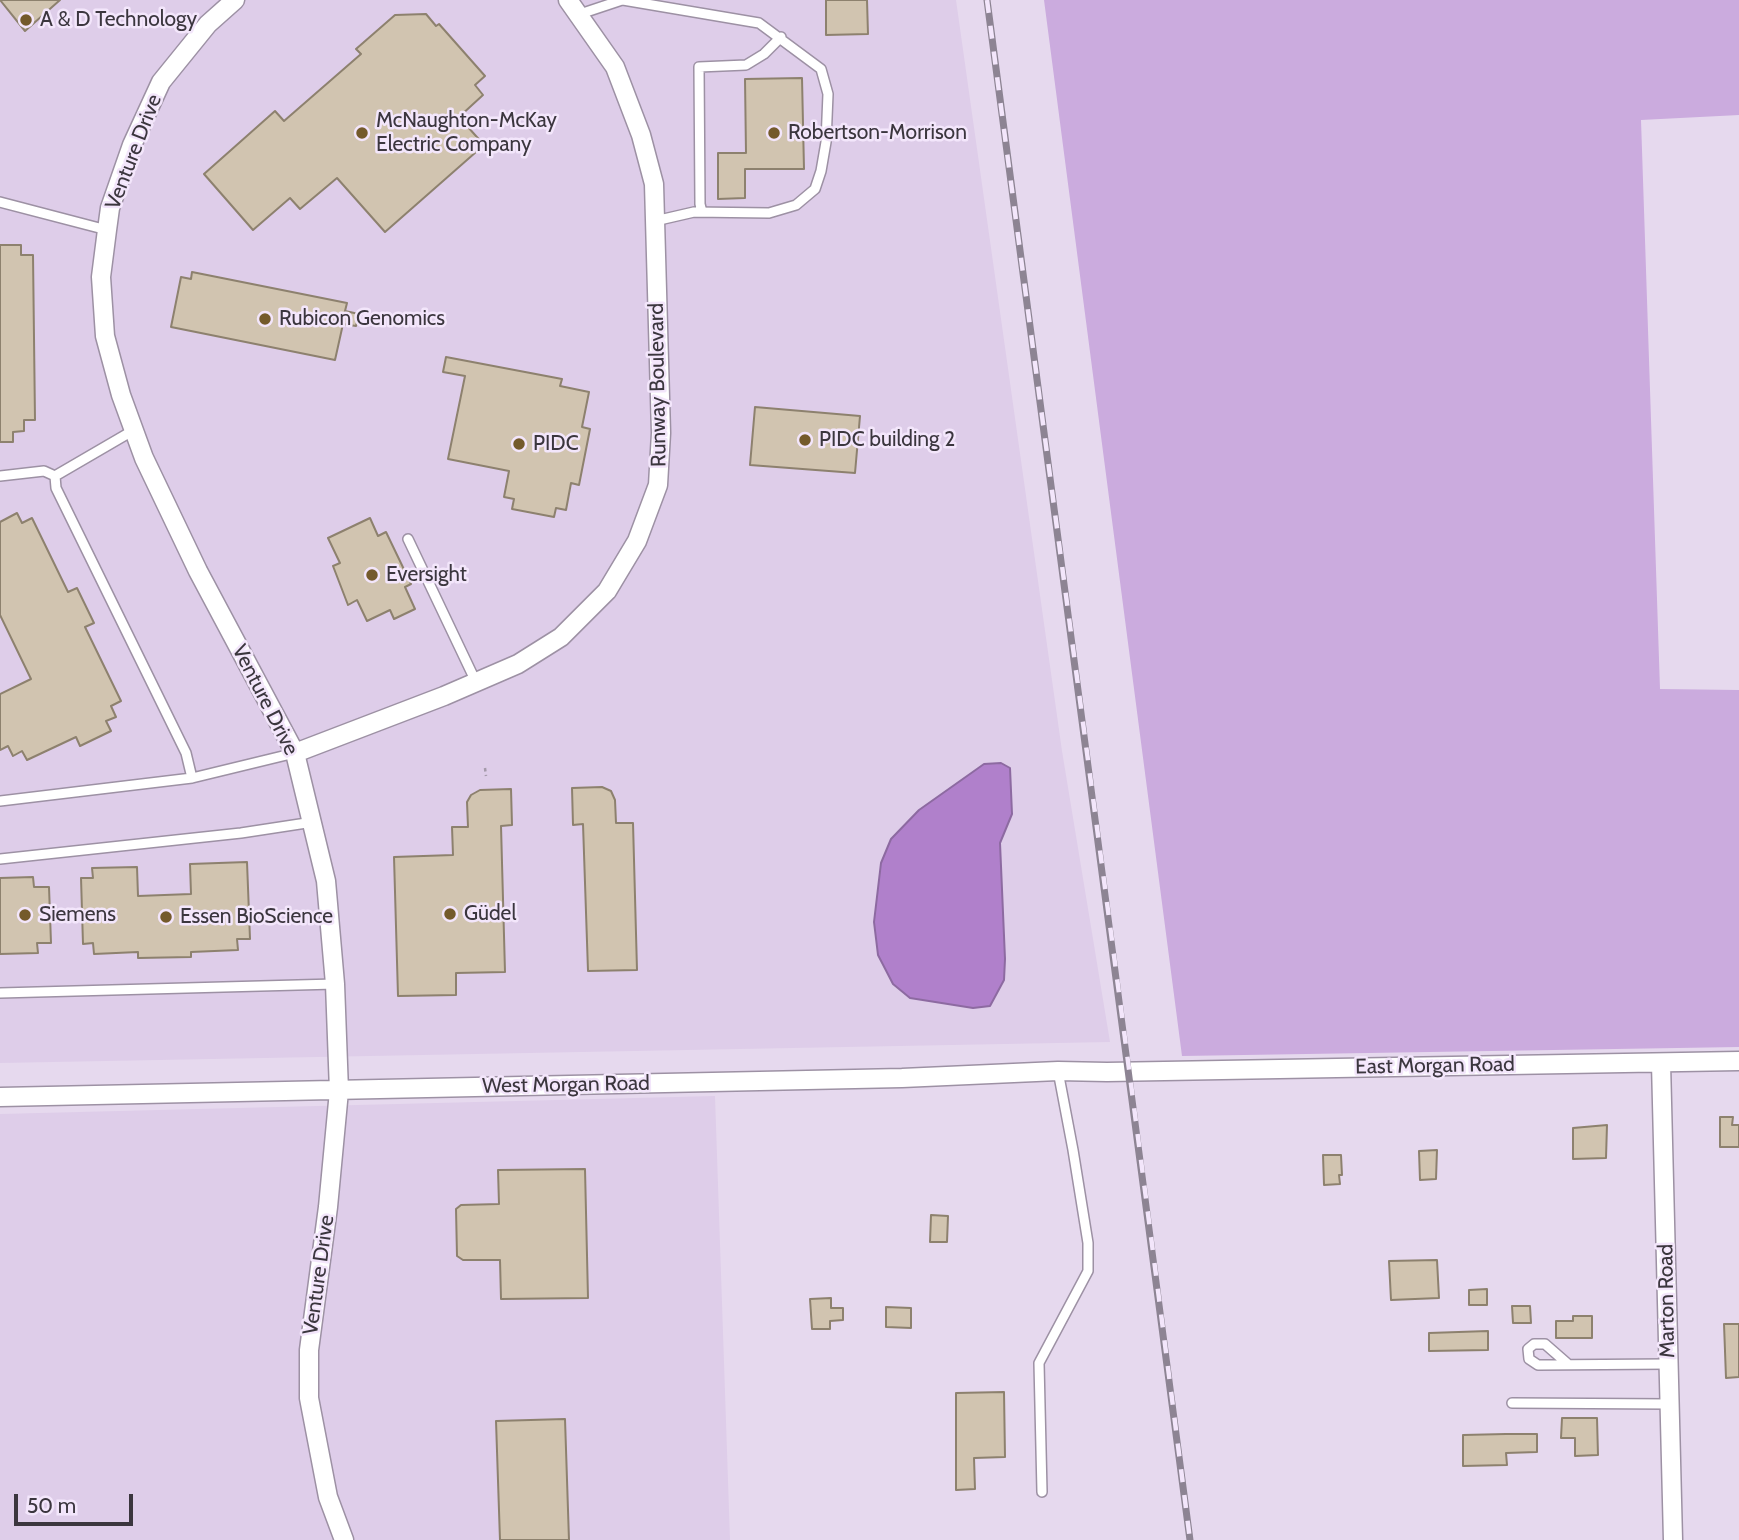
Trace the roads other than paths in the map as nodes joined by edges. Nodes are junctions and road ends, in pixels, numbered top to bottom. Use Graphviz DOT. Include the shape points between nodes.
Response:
graph roads {
  1 [pos="235,0"];
  2 [pos="622,0"];
  3 [pos="574,7"];
  4 [pos="781,37"];
  5 [pos="0,202"];
  6 [pos="702,212"];
  7 [pos="655,221"];
  8 [pos="107,230"];
  9 [pos="134,430"];
  10 [pos="55,475"];
  11 [pos="0,476"];
  12 [pos="408,539"];
  13 [pos="476,682"];
  14 [pos="295,753"];
  15 [pos="192,778"];
  16 [pos="0,801"];
  17 [pos="313,822"];
  18 [pos="0,859"];
  19 [pos="335,984"];
  20 [pos="0,993"];
  21 [pos="1739,1061"];
  22 [pos="1661,1063"];
  23 [pos="1058,1071"];
  24 [pos="1131,1071"];
  25 [pos="339,1091"];
  26 [pos="0,1097"];
  27 [pos="1668,1364"];
  28 [pos="1569,1365"];
  29 [pos="1512,1403"];
  30 [pos="1670,1404"];
  31 [pos="1042,1492"];
  32 [pos="344,1540"];
  33 [pos="1673,1540"];
  1 -- 8 [label="street, Venture Drive" via="208,24 161,82 132,145"];
  2 -- 3 [label="lane"];
  2 -- 4 [label="lane" via="759,23"];
  3 -- 7 [label="street, Runway Boulevard" via="615,67 641,135 653,184"];
  4 -- 6 [label="lane" via="746,65 699,67"];
  4 -- 6 [label="lane" via="821,69 828,94 826,142 815,189 796,205 769,213"];
  5 -- 8 [label="lane"];
  6 -- 7 [label="lane"];
  7 -- 13 [label="street, Runway Boulevard" via="659,472 637,541 607,591 561,637 518,664"];
  8 -- 9 [label="street, Venture Drive" via="102,277 105,336"];
  9 -- 10 [label="lane"];
  9 -- 14 [label="street, Venture Drive" via="198,571"];
  10 -- 11 [label="lane" via="44,471"];
  10 -- 15 [label="lane" via="56,488 186,753"];
  12 -- 13 [label="lane"];
  13 -- 14 [label="street, Runway Boulevard"];
  14 -- 15 [label="lane"];
  14 -- 17 [label="street, Venture Drive"];
  15 -- 16 [label="lane"];
  17 -- 18 [label="lane"];
  17 -- 19 [label="street, Venture Drive" via="327,881"];
  19 -- 20 [label="lane"];
  19 -- 25 [label="street, Venture Drive"];
  21 -- 22 [label="street, East Morgan Road"];
  22 -- 24 [label="street, East Morgan Road"];
  22 -- 27 [label="street, Marton Road"];
  23 -- 24 [label="street, West Morgan Road"];
  23 -- 25 [label="street, West Morgan Road"];
  23 -- 31 [label="lane" via="1088,1243 1088,1272 1039,1363"];
  25 -- 26 [label="street, West Morgan Road"];
  25 -- 32 [label="street, Venture Drive" via="309,1350 309,1398 328,1497"];
  27 -- 28 [label="lane"];
  27 -- 30 [label="street, Marton Road"];
  29 -- 30 [label="lane"];
  30 -- 33 [label="street, Marton Road"];
}
